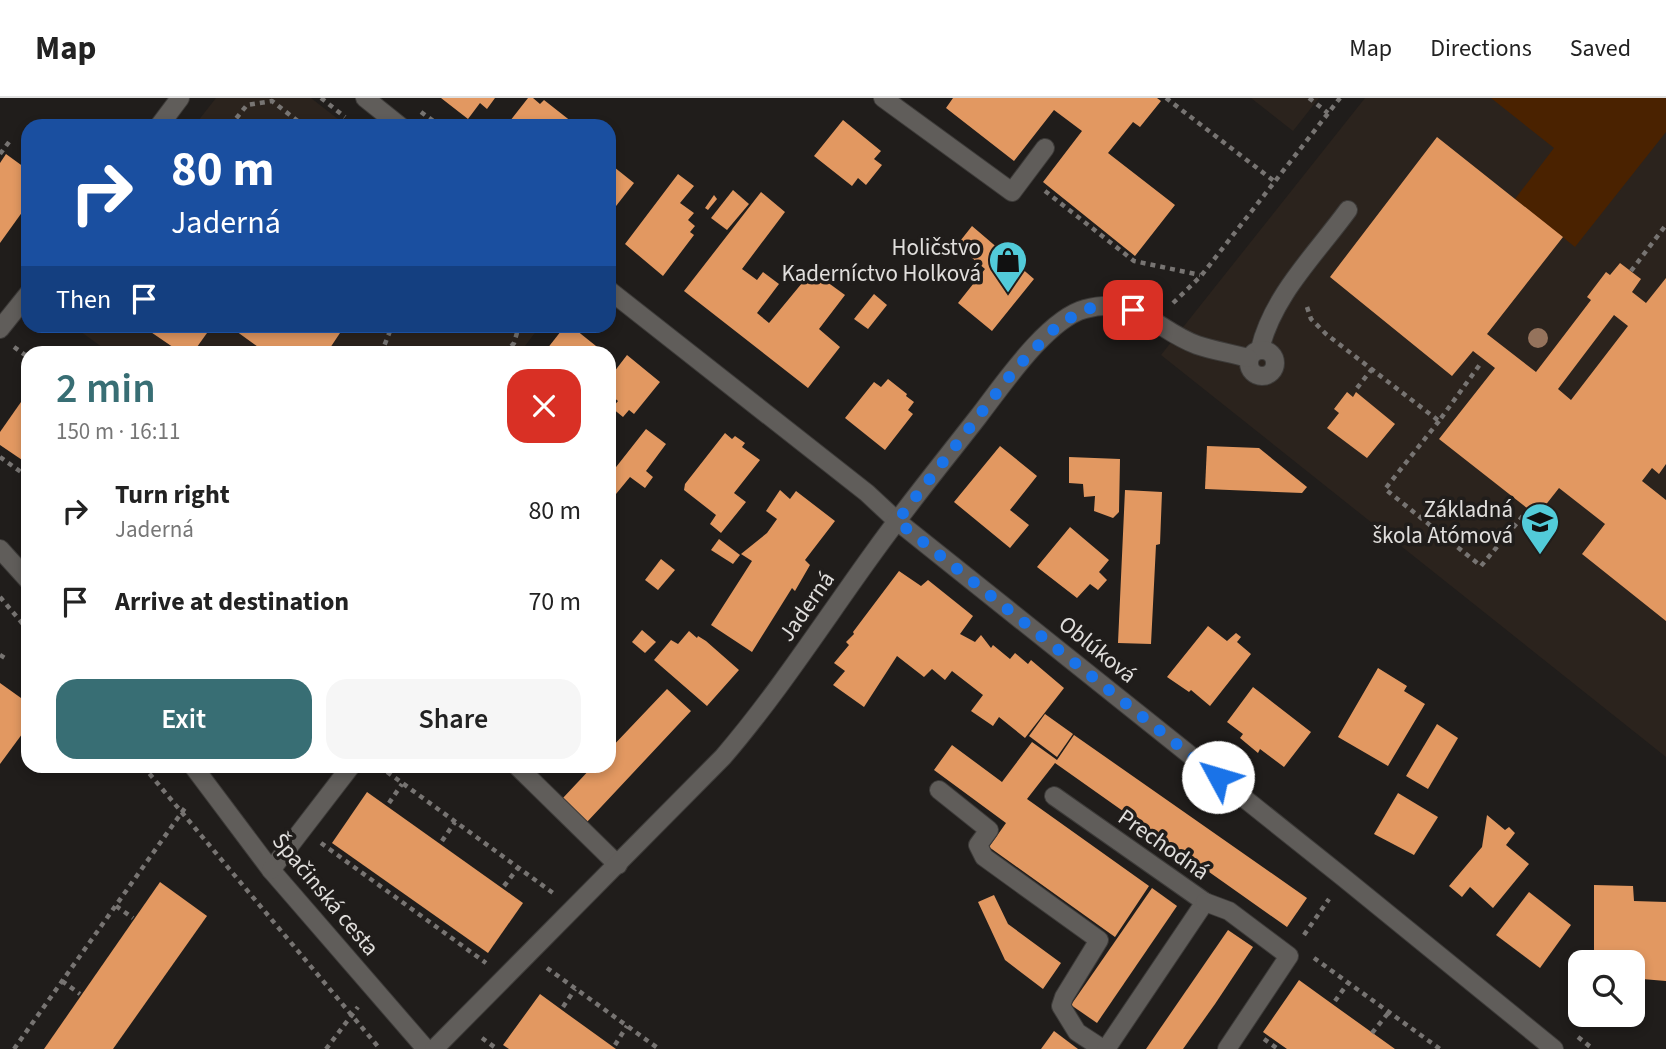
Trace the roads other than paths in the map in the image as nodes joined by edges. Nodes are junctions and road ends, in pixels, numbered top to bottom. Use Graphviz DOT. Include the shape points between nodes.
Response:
graph roads {
  1 [pos="180,98"];
  2 [pos="365,98"];
  3 [pos="883,98"];
  4 [pos="164,119"];
  5 [pos="391,119"];
  6 [pos="1045,148"];
  7 [pos="1348,210"];
  8 [pos="616,296"];
  9 [pos="21,303"];
  10 [pos="0,329"];
  11 [pos="897,521"];
  12 [pos="0,549"];
  13 [pos="21,572"];
  14 [pos="198,773"];
  15 [pos="346,773"];
  16 [pos="524,773"];
  17 [pos="939,790"];
  18 [pos="1054,796"];
  19 [pos="618,864"];
  20 [pos="271,870"];
  21 [pos="1205,902"];
  22 [pos="426,1049"];
  23 [pos="434,1049"];
  24 [pos="1104,1049"];
  25 [pos="1227,1049"];
  26 [pos="1554,1049"];
  1 -- 4 [label="street"];
  2 -- 5 [label="street"];
  3 -- 6 [label="street" via="1012,192"];
  7 -- 11 [label="street, Jaderná" via="1282,296 1254,354 1196,345 1133,310 1084,309 1062,322 1016,368"];
  8 -- 11 [label="street, Oblúková"];
  9 -- 10 [label="street"];
  11 -- 19 [label="street, Jaderná" via="756,719"];
  11 -- 26 [label="street, Oblúková"];
  12 -- 13 [label="street"];
  14 -- 20 [label="street, Špačinská cesta"];
  15 -- 20 [label="street"];
  16 -- 19 [label="street"];
  17 -- 24 [label="street" via="989,830 978,845 984,857 1100,940 1061,1006 1077,1032"];
  18 -- 21 [label="street, Prechodná"];
  19 -- 23 [label="street, Jaderná"];
  20 -- 22 [label="street, Špačinská cesta"];
  21 -- 24 [label="street, Prechodná"];
  21 -- 25 [label="street" via="1229,911 1289,956"];
}
